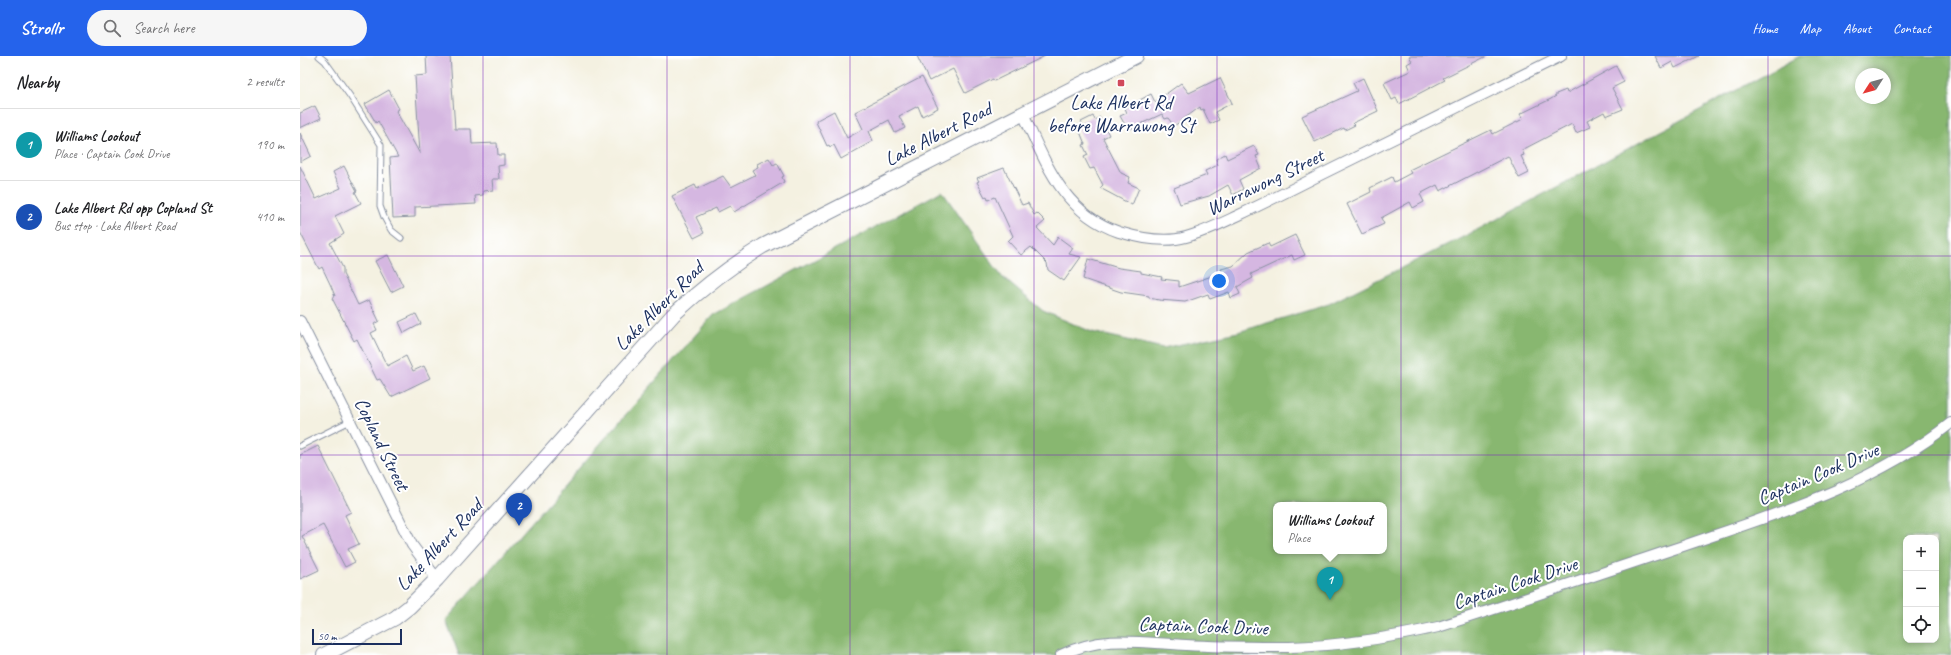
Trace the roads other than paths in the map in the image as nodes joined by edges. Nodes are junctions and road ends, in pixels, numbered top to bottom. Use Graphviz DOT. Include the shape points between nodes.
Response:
graph roads {
  1 [pos="319,56"];
  2 [pos="1136,56"];
  3 [pos="1561,56"];
  4 [pos="1023,114"];
  5 [pos="401,238"];
  6 [pos="301,326"];
  7 [pos="350,421"];
  8 [pos="1951,423"];
  9 [pos="300,446"];
  10 [pos="437,579"];
  11 [pos="324,655"];
  12 [pos="1062,655"];
  1 -- 5 [label="lane" via="350,96 381,145 380,206 392,230"];
  2 -- 4 [label="main road, Lake Albert Road"];
  3 -- 4 [label="street, Warrawong Street" via="1208,230 1185,238 1139,237 1118,232 1078,208 1064,194 1051,174"];
  4 -- 10 [label="main road, Lake Albert Road" via="763,246 700,289 647,344"];
  6 -- 7 [label="street, Copland Street"];
  7 -- 9 [label="lane"];
  7 -- 10 [label="street, Copland Street" via="412,545"];
  8 -- 12 [label="street, Captain Cook Drive" via="1897,460 1818,498 1438,626 1357,642 1288,647 1186,645 1114,640 1091,643"];
  10 -- 11 [label="main road, Lake Albert Road" via="394,618"];
}
